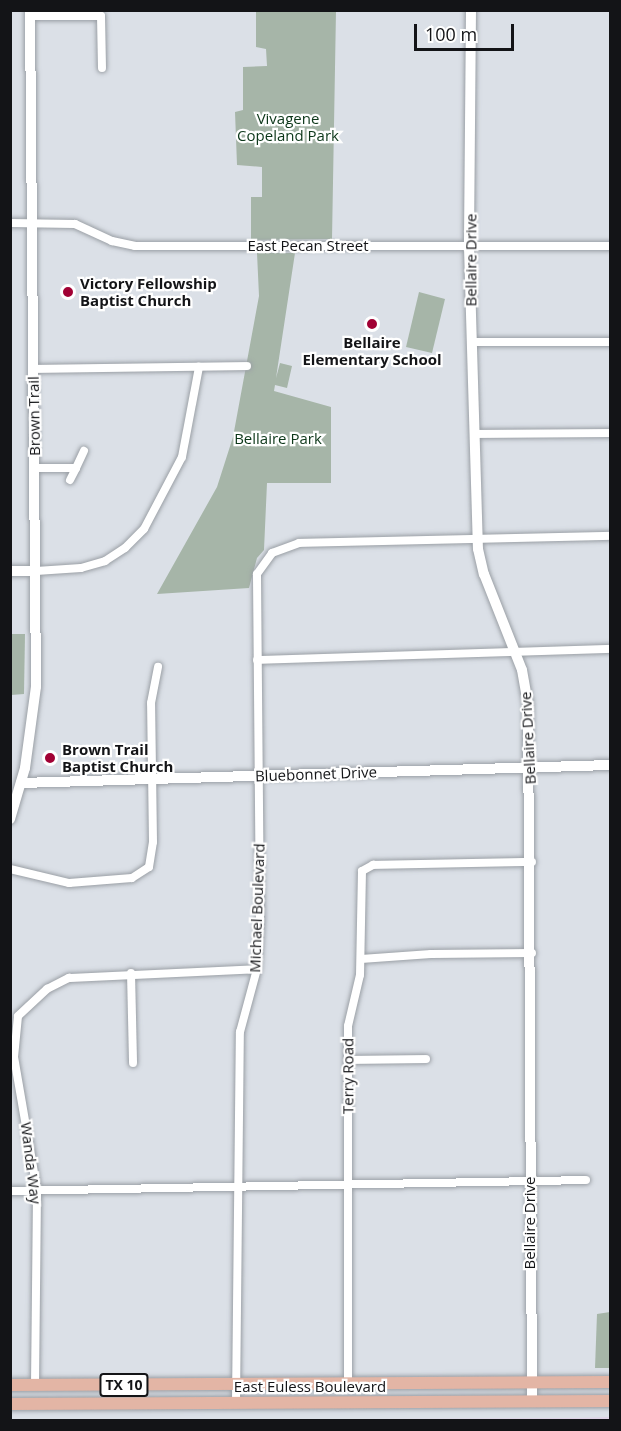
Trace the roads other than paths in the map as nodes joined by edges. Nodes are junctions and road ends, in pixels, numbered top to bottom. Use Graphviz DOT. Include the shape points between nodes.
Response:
graph roads {
  1 [pos="471,10"];
  2 [pos="30,13"];
  3 [pos="102,68"];
  4 [pos="10,223"];
  5 [pos="33,223"];
  6 [pos="610,246"];
  7 [pos="469,247"];
  8 [pos="471,342"];
  9 [pos="610,342"];
  10 [pos="246,366"];
  11 [pos="199,367"];
  12 [pos="34,369"];
  13 [pos="474,434"];
  14 [pos="610,434"];
  15 [pos="84,451"];
  16 [pos="35,468"];
  17 [pos="76,468"];
  18 [pos="70,480"];
  19 [pos="610,536"];
  20 [pos="477,539"];
  21 [pos="10,571"];
  22 [pos="36,571"];
  23 [pos="610,649"];
  24 [pos="514,652"];
  25 [pos="258,660"];
  26 [pos="158,667"];
  27 [pos="610,765"];
  28 [pos="530,767"];
  29 [pos="261,775"];
  30 [pos="152,779"];
  31 [pos="21,783"];
  32 [pos="10,819"];
  33 [pos="532,862"];
  34 [pos="10,869"];
  35 [pos="532,953"];
  36 [pos="361,959"];
  37 [pos="257,969"];
  38 [pos="131,974"];
  39 [pos="426,1059"];
  40 [pos="349,1060"];
  41 [pos="133,1063"];
  42 [pos="531,1180"];
  43 [pos="585,1180"];
  44 [pos="348,1183"];
  45 [pos="239,1186"];
  46 [pos="37,1190"];
  47 [pos="10,1191"];
  48 [pos="532,1382"];
  49 [pos="610,1382"];
  50 [pos="348,1383"];
  51 [pos="10,1385"];
  52 [pos="35,1385"];
  53 [pos="237,1385"];
  54 [pos="532,1401"];
  55 [pos="610,1401"];
  56 [pos="236,1402"];
  57 [pos="10,1404"];
  1 -- 7 [label="street, Bellaire Drive"];
  2 -- 3 [label="street" via="101,16"];
  2 -- 5 [label="street, Brown Trail"];
  4 -- 5 [label="street, East Pecan Street"];
  5 -- 7 [label="street, East Pecan Street" via="75,224 112,241 135,246"];
  5 -- 12 [label="street, Brown Trail"];
  6 -- 7 [label="street, East Pecan Street"];
  7 -- 8 [label="street, Bellaire Drive"];
  8 -- 9 [label="street"];
  8 -- 13 [label="street, Bellaire Drive"];
  10 -- 11 [label="street"];
  11 -- 12 [label="street"];
  11 -- 22 [label="street" via="182,456 144,529 105,561 81,568"];
  12 -- 16 [label="street, Brown Trail"];
  13 -- 14 [label="street"];
  13 -- 20 [label="street, Bellaire Drive"];
  15 -- 17 [label="street"];
  16 -- 17 [label="street"];
  16 -- 22 [label="street, Brown Trail"];
  17 -- 18 [label="street"];
  19 -- 20 [label="street"];
  20 -- 24 [label="street, Bellaire Drive" via="484,574"];
  20 -- 25 [label="street, Michael Boulevard" via="298,543 279,548 267,558 256,583"];
  21 -- 22 [label="street"];
  22 -- 31 [label="street, Brown Trail" via="36,687"];
  23 -- 24 [label="street"];
  24 -- 25 [label="street"];
  24 -- 28 [label="street, Bellaire Drive" via="527,692"];
  25 -- 29 [label="street, Michael Boulevard"];
  26 -- 30 [label="street" via="151,703"];
  27 -- 28 [label="street, Bluebonnet Drive"];
  28 -- 29 [label="street, Bluebonnet Drive"];
  28 -- 33 [label="street, Bellaire Drive"];
  29 -- 30 [label="street, Bluebonnet Drive"];
  29 -- 37 [label="street, Michael Boulevard"];
  30 -- 31 [label="street, Bluebonnet Drive"];
  30 -- 34 [label="street" via="152,854 142,874 69,883"];
  31 -- 32 [label="street, Brown Trail"];
  33 -- 35 [label="street, Bellaire Drive"];
  33 -- 36 [label="street, Terry Road" via="367,865 362,883"];
  35 -- 36 [label="street"];
  35 -- 42 [label="street, Bellaire Drive"];
  36 -- 40 [label="street, Terry Road" via="358,992 348,1026"];
  37 -- 38 [label="street, Wanda Way"];
  37 -- 45 [label="street, Michael Boulevard" via="240,1032"];
  38 -- 41 [label="street"];
  38 -- 46 [label="street, Wanda Way" via="69,978 24,1006 15,1022 14,1057"];
  39 -- 40 [label="street"];
  40 -- 44 [label="street, Terry Road"];
  42 -- 43 [label="street"];
  42 -- 44 [label="street"];
  42 -- 48 [label="street, Bellaire Drive"];
  44 -- 45 [label="street"];
  44 -- 50 [label="street, Terry Road"];
  45 -- 46 [label="street"];
  45 -- 53 [label="street, Michael Boulevard"];
  46 -- 47 [label="street"];
  46 -- 52 [label="street, Wanda Way"];
  48 -- 49 [label="main road, East Euless Boulevard / TX 10"];
  48 -- 50 [label="main road, East Euless Boulevard / TX 10"];
  48 -- 54 [label="street, Bellaire Drive"];
  50 -- 53 [label="main road, East Euless Boulevard / TX 10"];
  51 -- 52 [label="main road, East Euless Boulevard / TX 10"];
  52 -- 53 [label="main road, East Euless Boulevard / TX 10"];
  53 -- 56 [label="street, Michael Boulevard"];
  54 -- 55 [label="main road, East Euless Boulevard / TX 10"];
  54 -- 56 [label="main road, East Euless Boulevard / TX 10"];
  56 -- 57 [label="main road, East Euless Boulevard / TX 10"];
}
